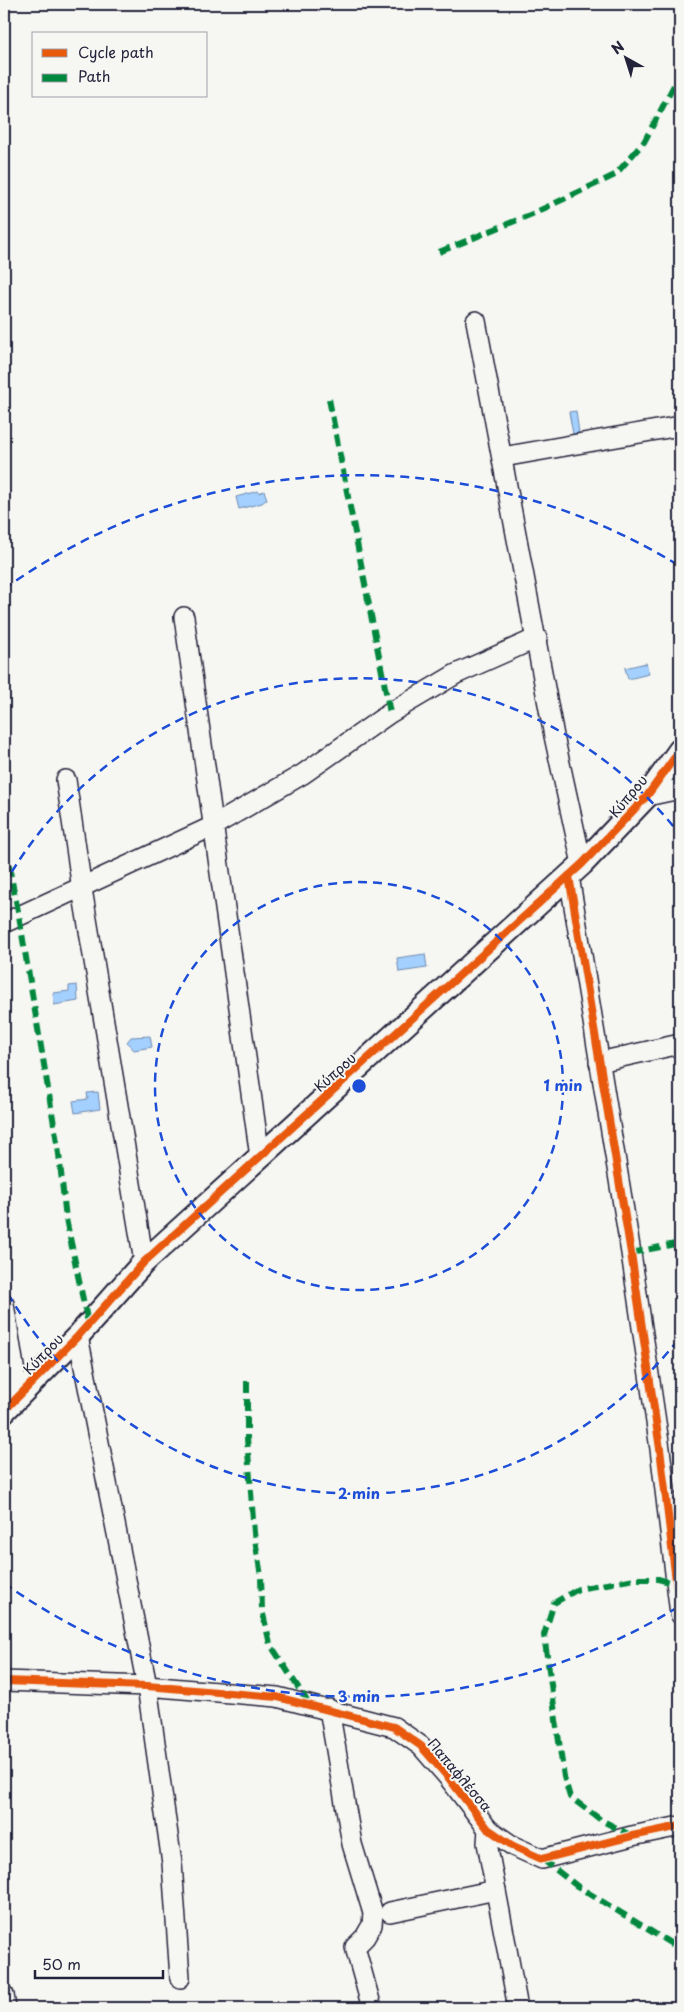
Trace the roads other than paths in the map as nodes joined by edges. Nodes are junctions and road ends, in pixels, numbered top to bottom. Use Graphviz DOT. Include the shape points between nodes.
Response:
graph roads {
  1 [pos="476,321"];
  2 [pos="680,426"];
  3 [pos="503,457"];
  4 [pos="184,617"];
  5 [pos="537,638"];
  6 [pos="680,750"];
  7 [pos="66,780"];
  8 [pos="680,789"];
  9 [pos="647,796"];
  10 [pos="213,826"];
  11 [pos="576,870"];
  12 [pos="82,889"];
  13 [pos="4,923"];
  14 [pos="680,1044"];
  15 [pos="598,1062"];
  16 [pos="260,1157"];
  17 [pos="144,1262"];
  18 [pos="4,1304"];
  19 [pos="78,1336"];
  20 [pos="11,1405"];
  21 [pos="680,1614"];
  22 [pos="4,1681"];
  23 [pos="148,1686"];
  24 [pos="329,1709"];
  25 [pos="680,1826"];
  26 [pos="488,1829"];
  27 [pos="496,1890"];
  28 [pos="390,1912"];
  29 [pos="180,1978"];
  30 [pos="4,1995"];
  31 [pos="6,2008"];
  32 [pos="372,2008"];
  33 [pos="518,2008"];
  1 -- 3 [label="street"];
  2 -- 3 [label="street"];
  3 -- 5 [label="street"];
  4 -- 10 [label="street"];
  5 -- 10 [label="street" via="456,674 390,712 303,774"];
  5 -- 11 [label="street"];
  6 -- 9 [label="street, Κύπρου"];
  7 -- 12 [label="street"];
  8 -- 9 [label="street"];
  9 -- 11 [label="street, Κύπρου"];
  10 -- 12 [label="street"];
  10 -- 16 [label="street"];
  11 -- 15 [label="street"];
  11 -- 16 [label="street, Κύπρου"];
  12 -- 13 [label="street"];
  12 -- 17 [label="street"];
  14 -- 15 [label="street"];
  15 -- 21 [label="street" via="631,1253"];
  16 -- 17 [label="street, Κύπρου"];
  17 -- 19 [label="street, Κύπρου"];
  18 -- 20 [label="street"];
  19 -- 20 [label="street, Κύπρου"];
  19 -- 23 [label="street"];
  22 -- 23 [label="street, Παπαφλέσσα"];
  23 -- 24 [label="street, Παπαφλέσσα" via="277,1697"];
  23 -- 29 [label="street" via="172,1863"];
  24 -- 26 [label="street, Παπαφλέσσα" via="394,1727 421,1746"];
  24 -- 32 [label="street" via="352,1844 373,1913 369,1931 355,1947"];
  25 -- 26 [label="street, Παπαφλέσσα" via="542,1859 513,1846"];
  26 -- 27 [label="street" via="487,1843"];
  27 -- 28 [label="street"];
  27 -- 33 [label="street"];
  30 -- 31 [label="street"];
}
